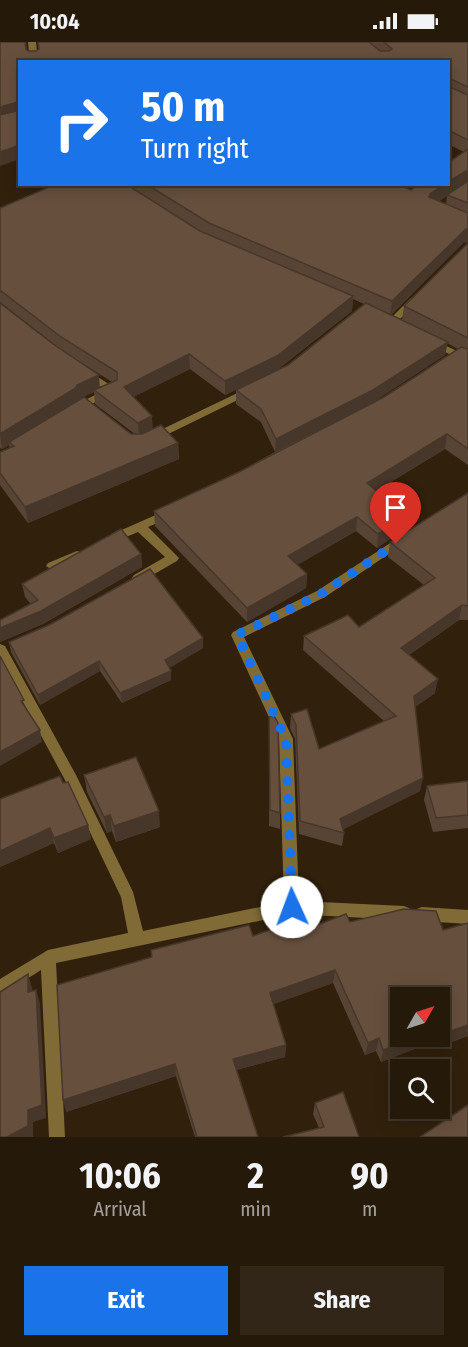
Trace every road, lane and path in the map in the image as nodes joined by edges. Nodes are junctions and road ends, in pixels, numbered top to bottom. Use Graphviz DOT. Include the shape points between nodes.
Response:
graph roads {
  1 [pos="32,42"];
  2 [pos="34,60"];
  3 [pos="426,289"];
  4 [pos="391,322"];
  5 [pos="420,336"];
  6 [pos="468,360"];
  7 [pos="77,366"];
  8 [pos="261,384"];
  9 [pos="104,418"];
  10 [pos="138,445"];
  11 [pos="181,507"];
  12 [pos="140,527"];
  13 [pos="414,532"];
  14 [pos="52,566"];
  15 [pos="131,582"];
  16 [pos="4,648"];
  17 [pos="292,907"];
  18 [pos="468,917"];
  19 [pos="137,939"];
  20 [pos="48,957"];
  21 [pos="0,988"];
  22 [pos="57,1137"];
  1 -- 2 [label="street"];
  3 -- 4 [label="street"];
  5 -- 6 [label="street" via="452,358"];
  7 -- 9 [label="street" via="113,390 82,408"];
  8 -- 10 [label="street"];
  11 -- 12 [label="street"];
  12 -- 14 [label="street"];
  12 -- 15 [label="street" via="173,558"];
  13 -- 17 [label="street" via="321,594 237,635 286,739"];
  16 -- 19 [label="street" via="128,897"];
  17 -- 18 [label="street"];
  17 -- 19 [label="street"];
  19 -- 20 [label="street"];
  20 -- 21 [label="street"];
  20 -- 22 [label="street"];
}
